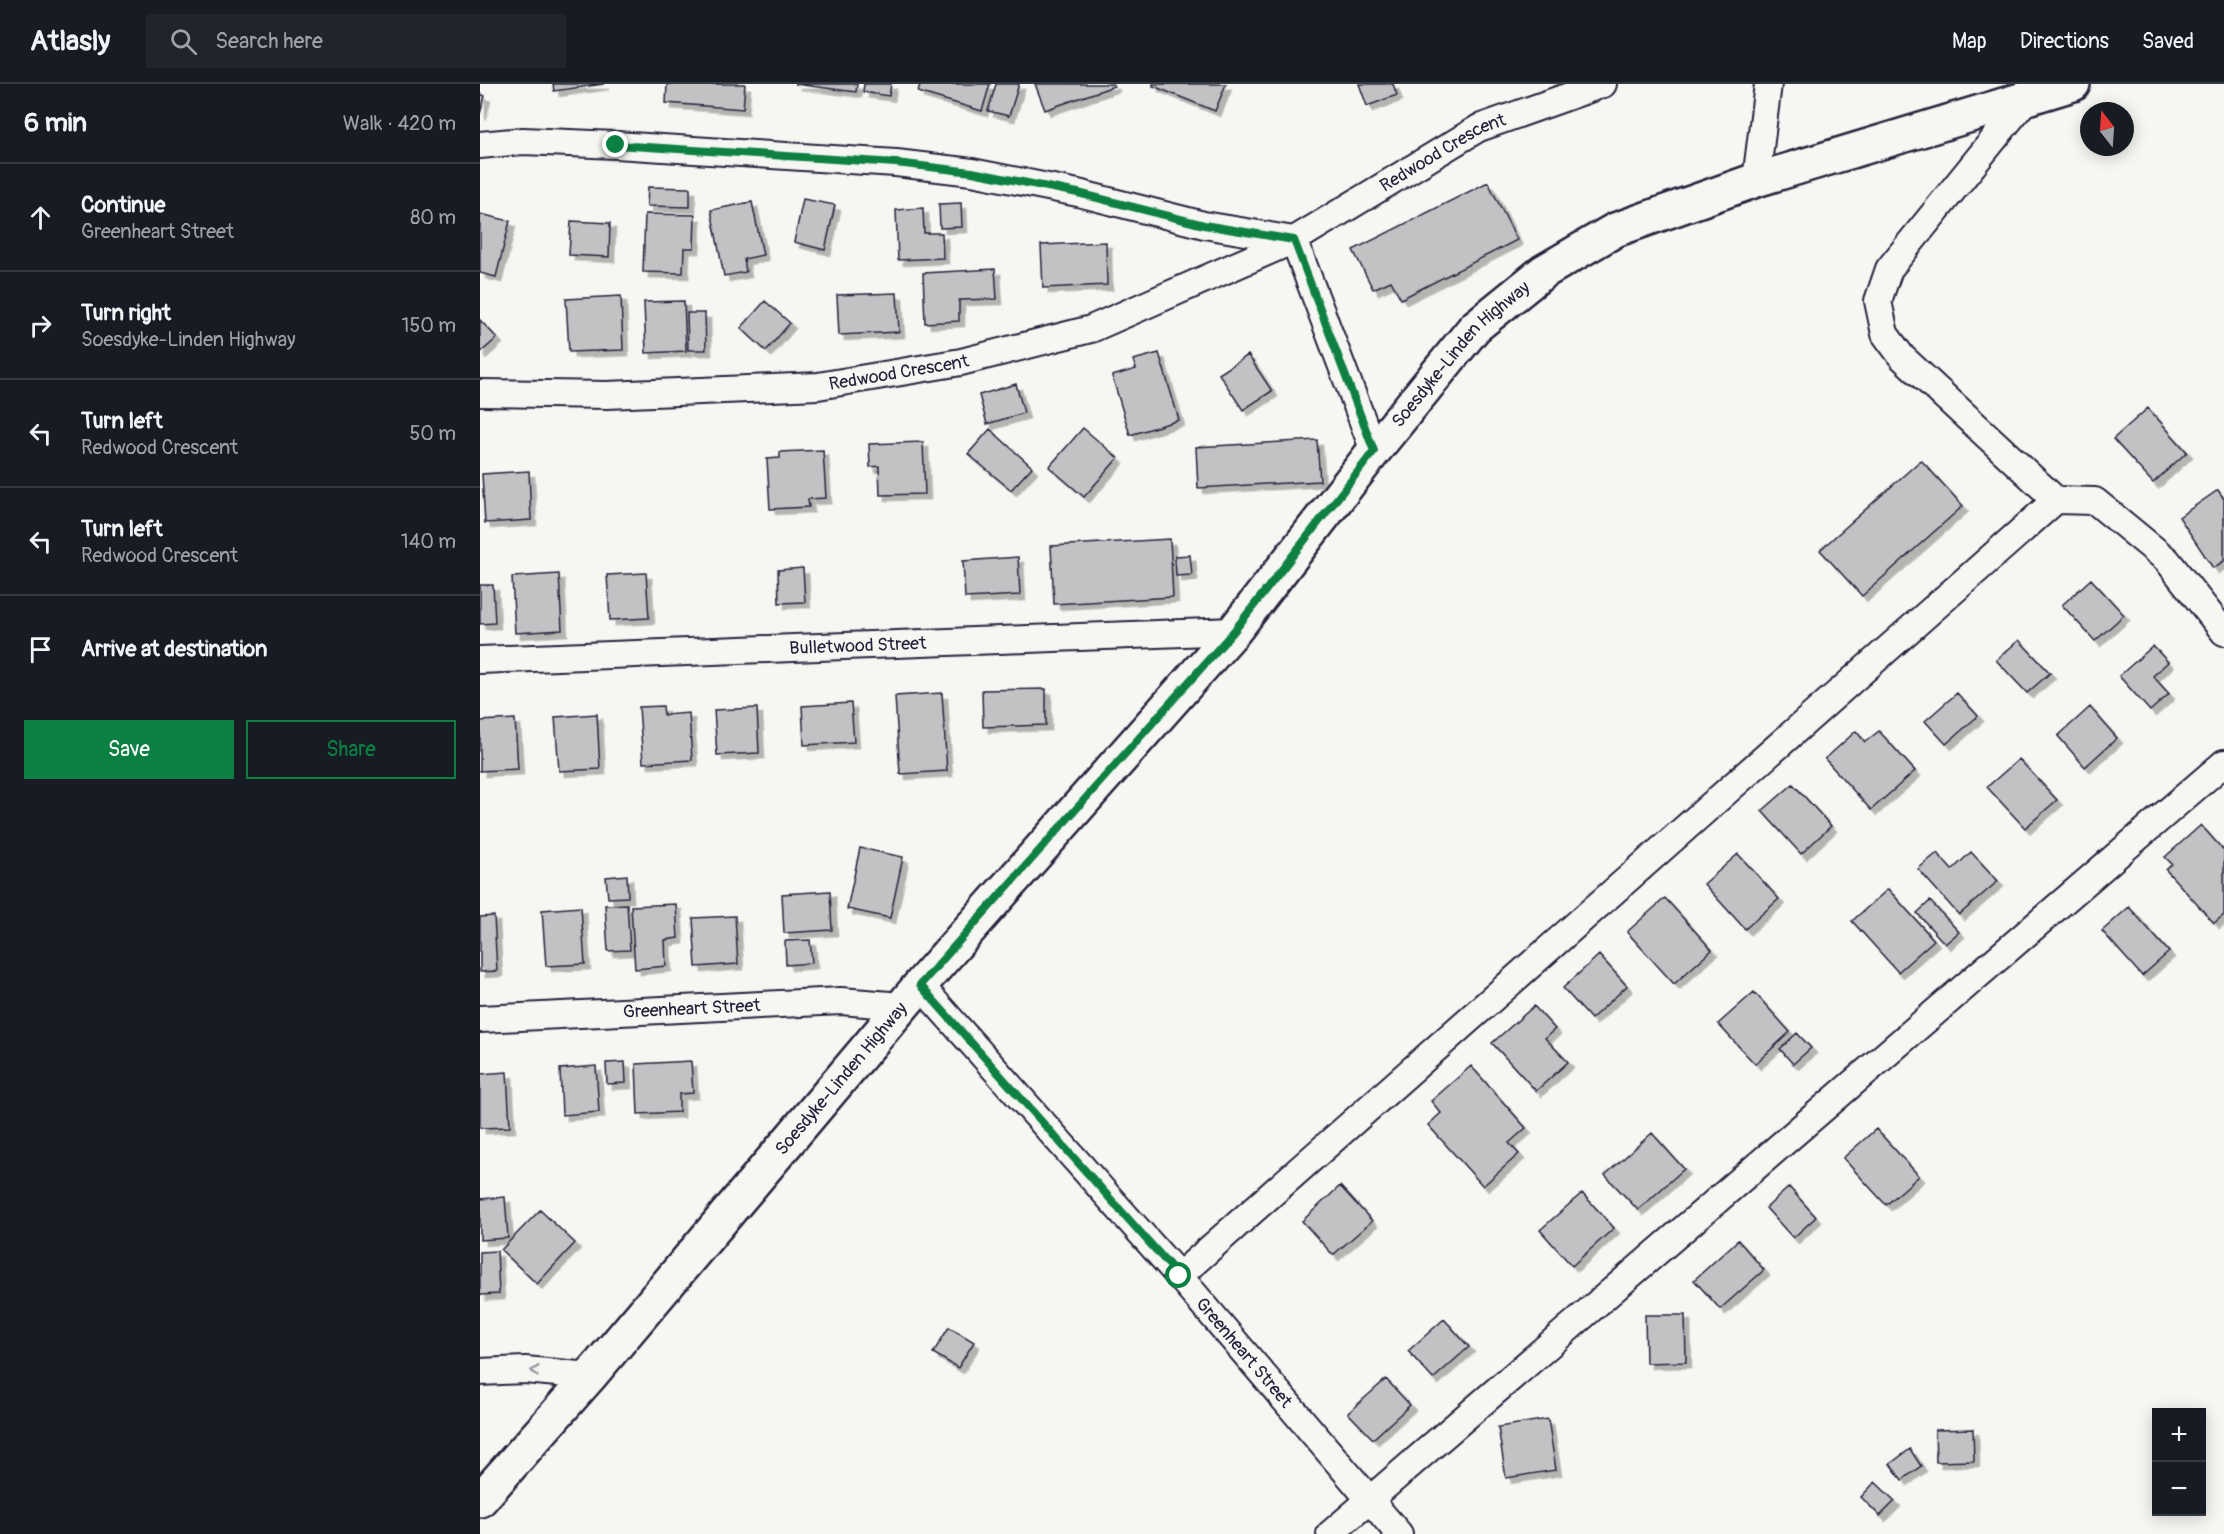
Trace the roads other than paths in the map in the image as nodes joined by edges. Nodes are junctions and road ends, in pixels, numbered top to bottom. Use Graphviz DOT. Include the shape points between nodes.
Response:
graph roads {
  1 [pos="1603,84"];
  2 [pos="1768,84"];
  3 [pos="2073,84"];
  4 [pos="2028,97"];
  5 [pos="480,145"];
  6 [pos="1756,180"];
  7 [pos="1294,240"];
  8 [pos="480,393"];
  9 [pos="1374,451"];
  10 [pos="2056,500"];
  11 [pos="1234,631"];
  12 [pos="2224,632"];
  13 [pos="480,660"];
  14 [pos="2224,762"];
  15 [pos="911,996"];
  16 [pos="480,1019"];
  17 [pos="1179,1276"];
  18 [pos="480,1372"];
  19 [pos="590,1376"];
  20 [pos="480,1500"];
  21 [pos="1370,1500"];
  22 [pos="1330,1534"];
  23 [pos="1400,1534"];
  1 -- 7 [label="street, Redwood Crescent" via="1479,128"];
  2 -- 6 [label="street"];
  3 -- 4 [label="main road, Soesdyke-Linden Highway"];
  4 -- 6 [label="main road, Soesdyke-Linden Highway"];
  4 -- 10 [label="street" via="1888,269 1878,301 1885,334 1902,357"];
  5 -- 7 [label="street" via="523,141 616,145 896,163 972,172 1078,193 1204,225"];
  6 -- 9 [label="main road, Soesdyke-Linden Highway" via="1615,230 1543,272 1475,327"];
  7 -- 8 [label="street, Redwood Crescent" via="1091,329 961,362 818,386 607,395"];
  7 -- 9 [label="street"];
  9 -- 11 [label="main road, Soesdyke-Linden Highway"];
  10 -- 12 [label="street" via="2095,501 2167,560"];
  10 -- 17 [label="street"];
  11 -- 13 [label="street, Bulletwood Street"];
  11 -- 15 [label="main road, Soesdyke-Linden Highway"];
  14 -- 21 [label="street"];
  15 -- 16 [label="street, Greenheart Street"];
  15 -- 17 [label="street, Greenheart Street"];
  15 -- 19 [label="main road, Soesdyke-Linden Highway"];
  17 -- 21 [label="street, Greenheart Street"];
  19 -- 18 [label="street, one-way" via="525,1370"];
  19 -- 20 [label="main road, Soesdyke-Linden Highway"];
  21 -- 22 [label="street"];
  21 -- 23 [label="street, Greenheart Street"];
}
